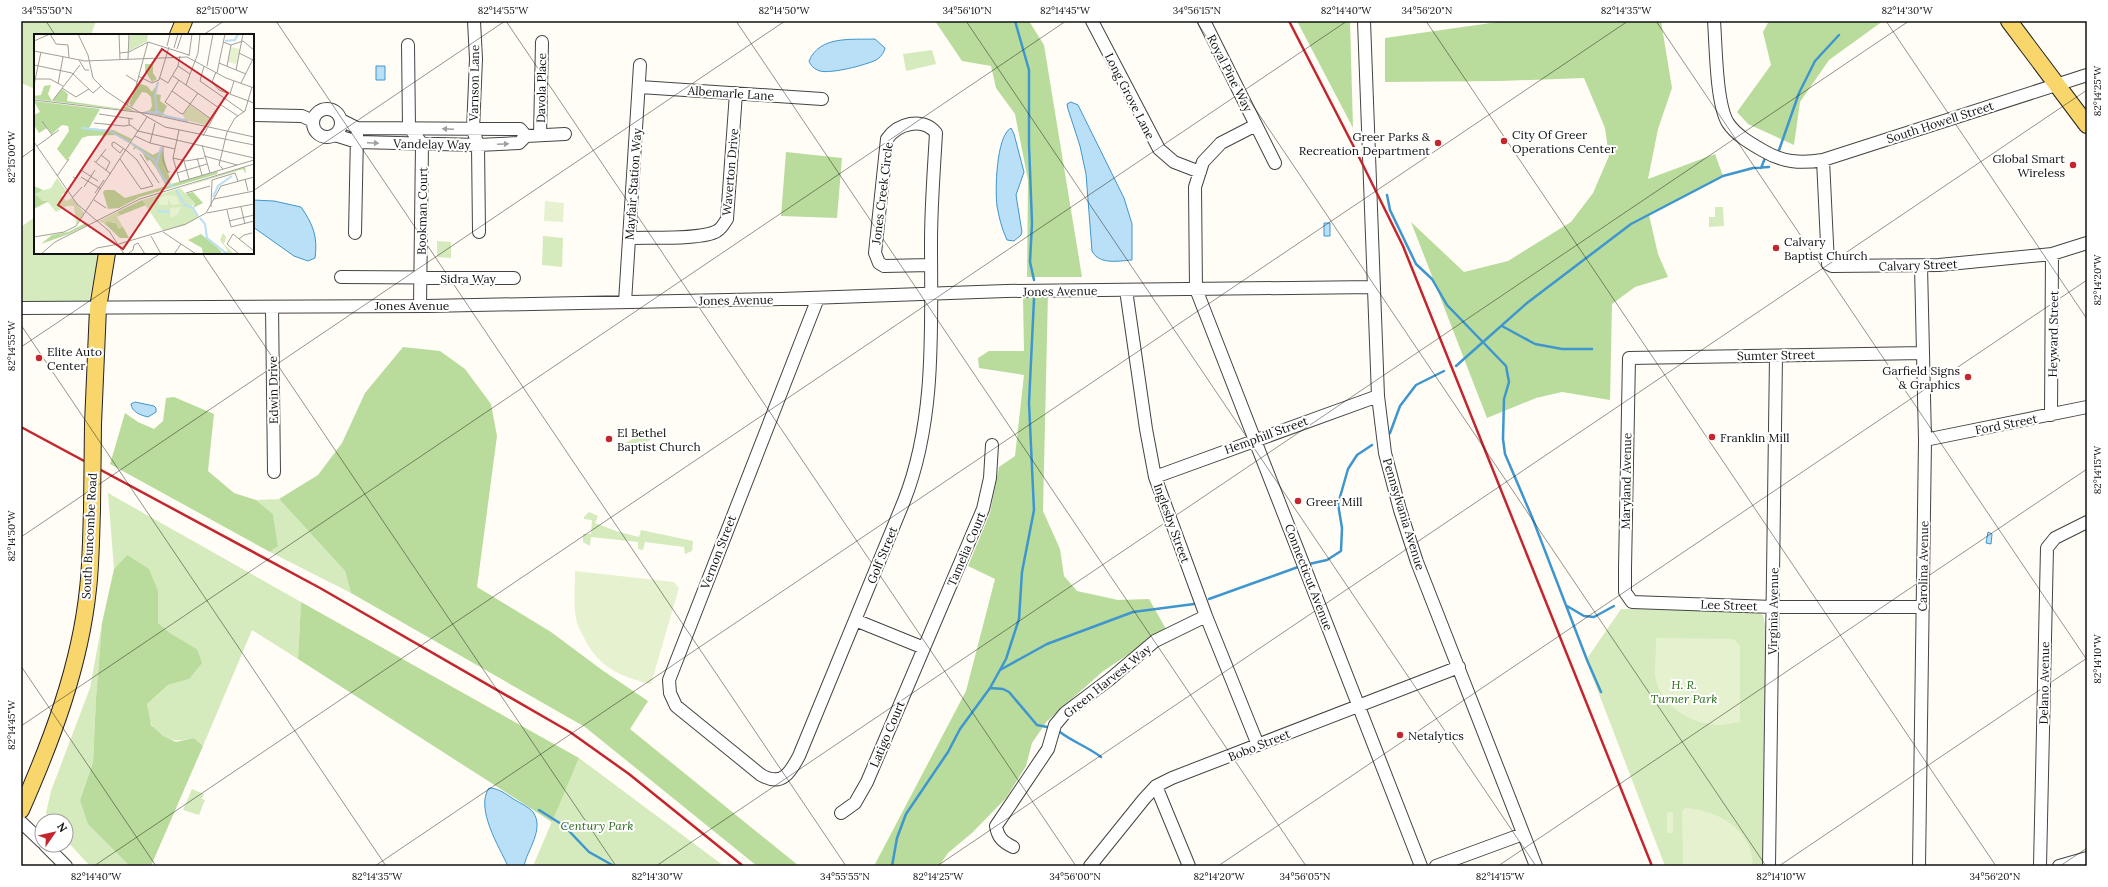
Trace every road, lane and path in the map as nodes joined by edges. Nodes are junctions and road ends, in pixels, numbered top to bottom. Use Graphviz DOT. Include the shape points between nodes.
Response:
graph roads {
  1 [pos="184,21"];
  2 [pos="474,21"];
  3 [pos="1092,21"];
  4 [pos="1204,21"];
  5 [pos="1364,21"];
  6 [pos="1714,21"];
  7 [pos="2009,21"];
  8 [pos="178,34"];
  9 [pos="542,42"];
  10 [pos="408,46"];
  11 [pos="640,65"];
  12 [pos="2087,75"];
  13 [pos="2056,84"];
  14 [pos="640,87"];
  15 [pos="736,93"];
  16 [pos="822,99"];
  17 [pos="254,115"];
  18 [pos="341,120"];
  19 [pos="313,121"];
  20 [pos="1256,125"];
  21 [pos="2087,125"];
  22 [pos="409,127"];
  23 [pos="357,128"];
  24 [pos="473,130"];
  25 [pos="565,134"];
  26 [pos="335,135"];
  27 [pos="540,135"];
  28 [pos="526,136"];
  29 [pos="357,142"];
  30 [pos="422,144"];
  31 [pos="478,145"];
  32 [pos="1823,160"];
  33 [pos="1275,163"];
  34 [pos="1200,172"];
  35 [pos="479,232"];
  36 [pos="355,233"];
  37 [pos="629,238"];
  38 [pos="2087,243"];
  39 [pos="107,254"];
  40 [pos="2052,254"];
  41 [pos="931,265"];
  42 [pos="1921,266"];
  43 [pos="341,277"];
  44 [pos="421,278"];
  45 [pos="514,278"];
  46 [pos="1374,287"];
  47 [pos="1196,289"];
  48 [pos="1126,290"];
  49 [pos="931,294"];
  50 [pos="818,298"];
  51 [pos="625,302"];
  52 [pos="420,306"];
  53 [pos="272,307"];
  54 [pos="21,308"];
  55 [pos="98,308"];
  56 [pos="1923,353"];
  57 [pos="1776,356"];
  58 [pos="1629,358"];
  59 [pos="1378,396"];
  60 [pos="2087,407"];
  61 [pos="2051,415"];
  62 [pos="1255,440"];
  63 [pos="1925,440"];
  64 [pos="992,445"];
  65 [pos="274,472"];
  66 [pos="1155,477"];
  67 [pos="2087,522"];
  68 [pos="1632,602"];
  69 [pos="1773,606"];
  70 [pos="1922,607"];
  71 [pos="1206,616"];
  72 [pos="855,620"];
  73 [pos="924,648"];
  74 [pos="1459,667"];
  75 [pos="1359,706"];
  76 [pos="1258,745"];
  77 [pos="761,775"];
  78 [pos="1156,786"];
  79 [pos="21,810"];
  80 [pos="841,813"];
  81 [pos="21,822"];
  82 [pos="34,834"];
  83 [pos="1523,834"];
  84 [pos="1013,847"];
  85 [pos="53,853"];
  86 [pos="2087,858"];
  87 [pos="66,866"];
  88 [pos="1090,866"];
  89 [pos="1189,866"];
  90 [pos="1421,866"];
  91 [pos="1436,866"];
  92 [pos="1536,866"];
  93 [pos="1769,866"];
  94 [pos="1919,866"];
  95 [pos="2040,866"];
  96 [pos="2059,866"];
  1 -- 8 [label="main road"];
  2 -- 24 [label="street, Varnson Lane" via="476,59"];
  3 -- 34 [label="street, Long Grove Lane" via="1159,149 1174,162"];
  4 -- 20 [label="street, Royal Pine Way"];
  5 -- 46 [label="street, Pennsylvania Avenue"];
  6 -- 32 [label="street, South Howell Street" via="1722,107 1729,124 1747,141 1776,158 1797,163"];
  7 -- 13 [label="main road"];
  9 -- 27 [label="street, Davola Place"];
  10 -- 22 [label="street"];
  11 -- 14 [label="street, Mayfair Station Way"];
  12 -- 13 [label="street, South Howell Street"];
  13 -- 21 [label="main road"];
  13 -- 32 [label="street, South Howell Street"];
  14 -- 15 [label="street, Albemarle Lane"];
  14 -- 37 [label="street, Mayfair Station Way"];
  15 -- 16 [label="street, Albemarle Lane"];
  15 -- 37 [label="street, Waverton Drive" via="727,220 723,226 716,232 701,236"];
  17 -- 19 [label="street" via="302,116"];
  18 -- 19 [label="street" via="336,112 327,109 318,112"];
  18 -- 23 [label="street, Vandelay Way"];
  18 -- 26 [label="street" via="340,129"];
  19 -- 26 [label="street" via="317,134 326,138"];
  20 -- 33 [label="street, Royal Pine Way"];
  20 -- 34 [label="street" via="1221,142 1203,162"];
  22 -- 23 [label="street, Vandelay Way"];
  24 -- 22 [label="street, Vandelay Way, one-way"];
  22 -- 30 [label="street"];
  23 -- 29 [label="street"];
  24 -- 28 [label="street, Vandelay Way" via="520,129"];
  24 -- 31 [label="street, Varnson Lane"];
  25 -- 27 [label="street, Vandelay Way"];
  26 -- 29 [label="street, Vandelay Way"];
  27 -- 28 [label="street, Vandelay Way"];
  31 -- 28 [label="street, Vandelay Way, one-way" via="519,143"];
  29 -- 30 [label="street, Vandelay Way, one-way"];
  29 -- 36 [label="street"];
  30 -- 31 [label="street, Vandelay Way"];
  30 -- 44 [label="street, Bookman Court"];
  31 -- 35 [label="street, Varnson Lane"];
  32 -- 42 [label="street, Calvary Street" via="1828,264 1844,267"];
  34 -- 47 [label="street" via="1195,187"];
  37 -- 51 [label="street, Mayfair Station Way"];
  38 -- 40 [label="street, Calvary Street"];
  39 -- 55 [label="main road, South Buncombe Road"];
  40 -- 42 [label="street, Calvary Street"];
  40 -- 61 [label="street, Heyward Street"];
  41 -- 41 [label="street, Jones Creek Circle" via="884,266 879,263 875,252 887,139 897,128 917,123 927,126 936,133"];
  41 -- 49 [label="street, Jones Creek Circle"];
  42 -- 56 [label="street, Carolina Avenue"];
  43 -- 44 [label="street, Sidra Way"];
  44 -- 45 [label="street, Sidra Way"];
  44 -- 52 [label="street, Bookman Court"];
  46 -- 47 [label="street, Jones Avenue"];
  46 -- 59 [label="street, Pennsylvania Avenue"];
  47 -- 48 [label="street, Jones Avenue"];
  47 -- 62 [label="street, Connecticut Avenue"];
  48 -- 49 [label="street, Jones Avenue"];
  48 -- 66 [label="street, Inglesby Street"];
  49 -- 50 [label="street, Jones Avenue"];
  49 -- 72 [label="street, Golf Street" via="926,400 918,463"];
  50 -- 51 [label="street, Jones Avenue"];
  50 -- 77 [label="street, Vernon Street" via="669,680 670,693 676,706"];
  51 -- 52 [label="street, Jones Avenue"];
  52 -- 53 [label="street, Jones Avenue"];
  53 -- 55 [label="street, Jones Avenue"];
  53 -- 65 [label="street, Edwin Drive"];
  54 -- 55 [label="street, Jones Avenue"];
  55 -- 79 [label="main road, South Buncombe Road, bridge" via="88,589 78,649 48,748"];
  56 -- 57 [label="street, Sumter Street"];
  56 -- 63 [label="street, Carolina Avenue"];
  57 -- 58 [label="street, Sumter Street"];
  57 -- 69 [label="street, Virginia Avenue"];
  58 -- 68 [label="street, Maryland Avenue" via="1625,592"];
  59 -- 62 [label="street, Hemphill Street"];
  59 -- 74 [label="street, Pennsylvania Avenue" via="1385,453 1400,510 1417,562"];
  60 -- 61 [label="street, Ford Street"];
  61 -- 63 [label="street, Ford Street"];
  62 -- 66 [label="street, Hemphill Street"];
  62 -- 75 [label="street, Connecticut Avenue"];
  63 -- 70 [label="street, Carolina Avenue"];
  64 -- 73 [label="street, Tamelia Court" via="989,484 983,510"];
  66 -- 71 [label="street, Inglesby Street"];
  67 -- 95 [label="street, Delano Avenue" via="2055,538 2047,548"];
  68 -- 69 [label="street, Lee Street"];
  69 -- 70 [label="street, Lee Street"];
  69 -- 93 [label="street, Virginia Avenue"];
  70 -- 94 [label="street, Carolina Avenue"];
  71 -- 76 [label="street, Inglesby Street"];
  71 -- 84 [label="street, Green Harvest Way" via="1155,642 1065,713 1055,725 1048,749 996,826 997,835"];
  72 -- 73 [label="street"];
  72 -- 77 [label="street, Golf Street" via="816,718 791,770 783,778 776,780"];
  73 -- 80 [label="street, Latigo Court" via="867,782 855,803"];
  74 -- 75 [label="street, Bobo Street"];
  74 -- 83 [label="street, Pennsylvania Avenue"];
  75 -- 76 [label="street, Bobo Street"];
  75 -- 90 [label="street, Connecticut Avenue"];
  76 -- 78 [label="street, Bobo Street"];
  78 -- 88 [label="street, Bobo Street"];
  78 -- 89 [label="street"];
  81 -- 82 [label="street"];
  83 -- 91 [label="street"];
  83 -- 92 [label="street, Pennsylvania Avenue"];
  85 -- 87 [label="street"];
  86 -- 96 [label="street"];
}
